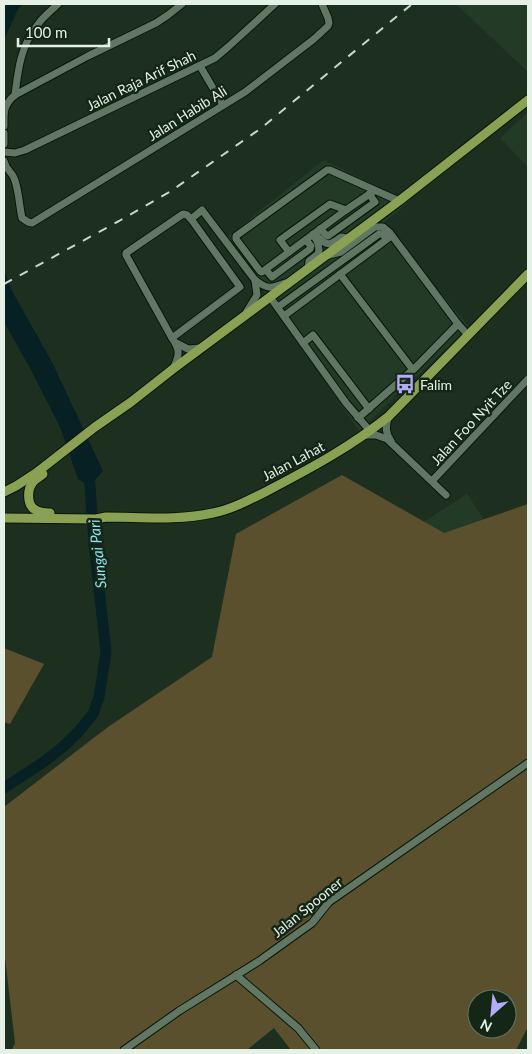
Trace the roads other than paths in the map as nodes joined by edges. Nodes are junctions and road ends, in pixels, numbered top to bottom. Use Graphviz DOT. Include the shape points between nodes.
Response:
graph roads {
  1 [pos="58,4"];
  2 [pos="182,4"];
  3 [pos="275,4"];
  4 [pos="322,4"];
  5 [pos="200,66"];
  6 [pos="15,95"];
  7 [pos="528,100"];
  8 [pos="222,105"];
  9 [pos="4,126"];
  10 [pos="4,133"];
  11 [pos="4,144"];
  12 [pos="4,152"];
  13 [pos="4,161"];
  14 [pos="372,192"];
  15 [pos="399,201"];
  16 [pos="346,210"];
  17 [pos="191,219"];
  18 [pos="320,229"];
  19 [pos="313,234"];
  20 [pos="348,238"];
  21 [pos="389,238"];
  22 [pos="306,240"];
  23 [pos="289,252"];
  24 [pos="325,256"];
  25 [pos="308,269"];
  26 [pos="266,270"];
  27 [pos="340,274"];
  28 [pos="526,278"];
  29 [pos="254,280"];
  30 [pos="292,281"];
  31 [pos="270,297"];
  32 [pos="278,307"];
  33 [pos="284,316"];
  34 [pos="242,318"];
  35 [pos="458,324"];
  36 [pos="468,335"];
  37 [pos="174,341"];
  38 [pos="303,343"];
  39 [pos="201,348"];
  40 [pos="173,369"];
  41 [pos="412,370"];
  42 [pos="528,380"];
  43 [pos="368,408"];
  44 [pos="389,416"];
  45 [pos="358,418"];
  46 [pos="367,434"];
  47 [pos="392,443"];
  48 [pos="65,450"];
  49 [pos="36,472"];
  50 [pos="432,481"];
  51 [pos="4,486"];
  52 [pos="4,492"];
  53 [pos="446,495"];
  54 [pos="92,517"];
  55 [pos="5,518"];
  56 [pos="528,763"];
  57 [pos="236,974"];
  58 [pos="124,1050"];
  59 [pos="316,1050"];
  1 -- 6 [label="street" via="30,35 19,64"];
  2 -- 6 [label="street" via="156,23"];
  3 -- 5 [label="street, Jalan Raja Arif Shah" via="215,58"];
  4 -- 8 [label="street, Jalan Habib Ali" via="328,26 245,92"];
  5 -- 8 [label="street"];
  5 -- 12 [label="street, Jalan Raja Arif Shah" via="25,150"];
  6 -- 9 [label="street" via="5,106"];
  7 -- 15 [label="main road"];
  8 -- 13 [label="street, Jalan Habib Ali" via="32,223 22,218 15,181"];
  10 -- 11 [label="street"];
  14 -- 15 [label="street"];
  14 -- 16 [label="street"];
  14 -- 18 [label="street" via="375,202 328,236"];
  14 -- 26 [label="street" via="330,170 322,172 236,236 260,272"];
  15 -- 20 [label="main road"];
  16 -- 18 [label="street"];
  16 -- 23 [label="street" via="330,204 280,240"];
  17 -- 29 [label="street" via="202,210"];
  17 -- 37 [label="street" via="240,286"];
  17 -- 37 [label="street" via="183,214 126,253"];
  18 -- 19 [label="street"];
  19 -- 20 [label="street" via="326,244 341,237"];
  19 -- 22 [label="street"];
  19 -- 25 [label="street" via="319,250 309,261"];
  20 -- 24 [label="main road"];
  21 -- 24 [label="street" via="387,230 375,227 341,252"];
  21 -- 27 [label="street"];
  21 -- 32 [label="street" via="379,234"];
  21 -- 35 [label="street"];
  22 -- 23 [label="street"];
  22 -- 26 [label="street" via="310,250 272,278"];
  23 -- 26 [label="street"];
  24 -- 25 [label="main road"];
  25 -- 30 [label="main road"];
  27 -- 33 [label="street"];
  27 -- 41 [label="street"];
  28 -- 36 [label="main road, Jalan Lahat"];
  29 -- 30 [label="street" via="272,288"];
  29 -- 34 [label="street" via="257,295"];
  30 -- 31 [label="main road"];
  31 -- 32 [label="street"];
  31 -- 34 [label="main road"];
  32 -- 33 [label="street"];
  33 -- 38 [label="street"];
  34 -- 39 [label="main road"];
  35 -- 36 [label="street"];
  35 -- 41 [label="street"];
  36 -- 44 [label="main road, Jalan Lahat"];
  37 -- 39 [label="street" via="188,349"];
  37 -- 40 [label="street" via="179,355"];
  38 -- 43 [label="street" via="314,335"];
  38 -- 45 [label="street"];
  39 -- 40 [label="main road"];
  40 -- 48 [label="main road"];
  41 -- 43 [label="street"];
  42 -- 50 [label="street, Jalan Foo Nyit Tze"];
  43 -- 45 [label="street"];
  44 -- 46 [label="main road, Jalan Lahat"];
  44 -- 47 [label="street" via="386,430"];
  45 -- 46 [label="street"];
  46 -- 47 [label="street"];
  46 -- 54 [label="main road, Jalan Lahat" via="298,475 236,506 213,513 186,517"];
  47 -- 50 [label="street"];
  48 -- 49 [label="main road"];
  48 -- 54 [label="main road" via="32,483 29,493 31,506 41,513"];
  49 -- 51 [label="main road"];
  49 -- 52 [label="main road"];
  50 -- 53 [label="street"];
  54 -- 55 [label="main road, Jalan Lahat"];
  56 -- 57 [label="street, Jalan Spooner" via="329,902 312,923"];
  57 -- 58 [label="street, Jalan Spooner"];
  57 -- 59 [label="street" via="298,1028"];
}
